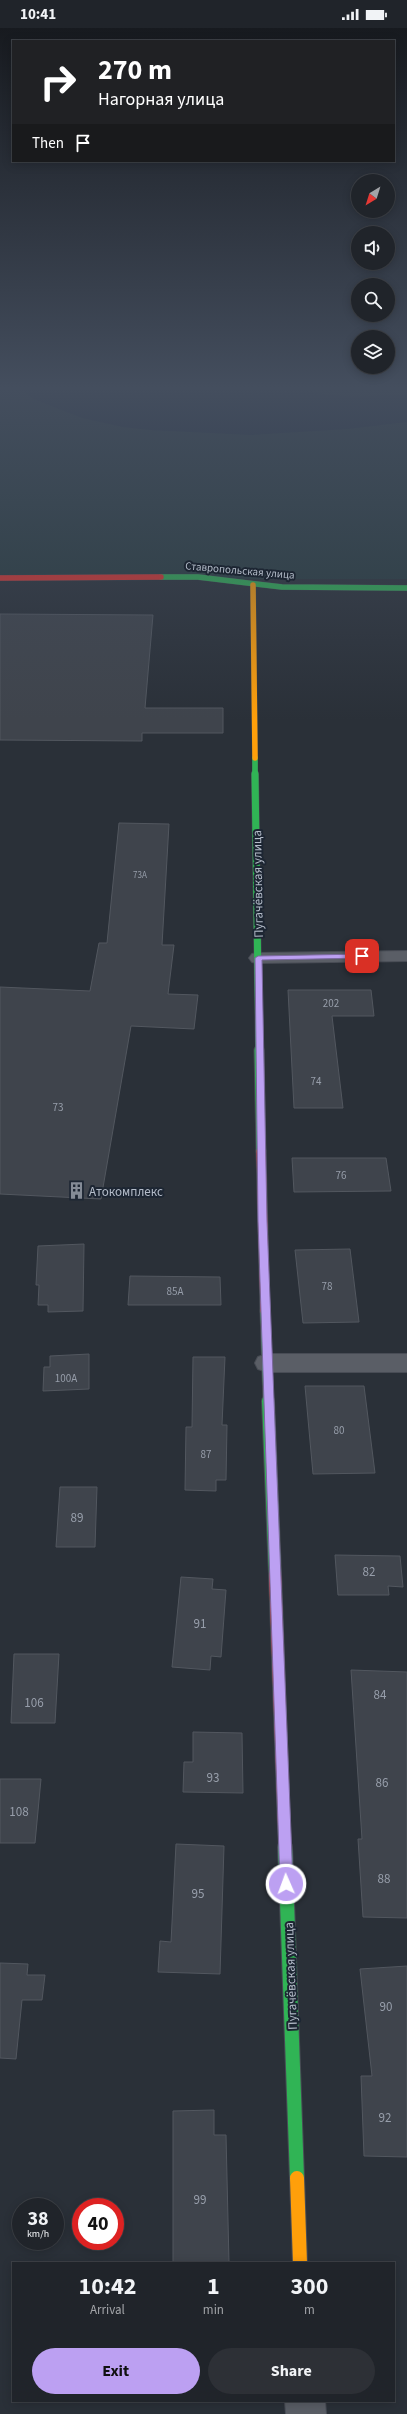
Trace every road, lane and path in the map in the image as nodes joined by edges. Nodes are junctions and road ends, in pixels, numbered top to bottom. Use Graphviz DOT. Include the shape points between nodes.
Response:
graph roads {
  1 [pos="0,578"];
  2 [pos="253,585"];
  3 [pos="407,588"];
  4 [pos="407,956"];
  5 [pos="258,958"];
  6 [pos="267,1363"];
  7 [pos="407,1363"];
  8 [pos="300,2262"];
  9 [pos="306,2402"];
  10 [pos="306,2414"];
  1 -- 2 [label="street, Ставропольская улица" via="198,577"];
  2 -- 3 [label="street, Ставропольская улица"];
  2 -- 5 [label="street, Пугачёвская улица"];
  4 -- 5 [label="street"];
  5 -- 6 [label="street, Пугачёвская улица"];
  6 -- 7 [label="street"];
  6 -- 8 [label="street, Пугачёвская улица"];
  9 -- 10 [label="street"];
}
